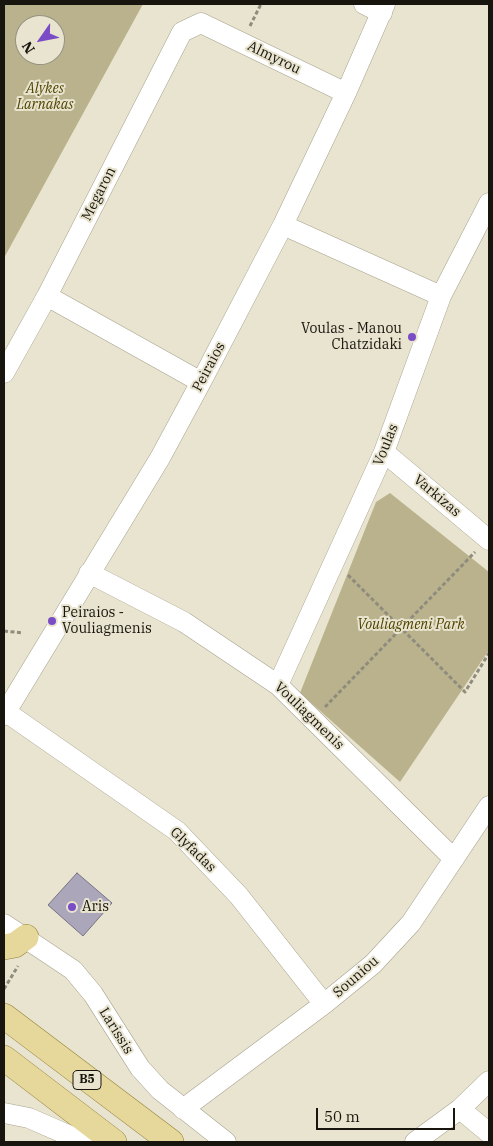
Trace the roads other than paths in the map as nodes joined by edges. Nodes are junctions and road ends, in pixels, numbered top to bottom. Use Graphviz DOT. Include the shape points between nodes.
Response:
graph roads {
  1 [pos="364,4"];
  2 [pos="384,8"];
  3 [pos="201,24"];
  4 [pos="346,93"];
  5 [pos="489,203"];
  6 [pos="283,225"];
  7 [pos="47,296"];
  8 [pos="442,296"];
  9 [pos="4,373"];
  10 [pos="201,382"];
  11 [pos="384,452"];
  12 [pos="488,539"];
  13 [pos="89,573"];
  14 [pos="278,685"];
  15 [pos="5,714"];
  16 [pos="489,806"];
  17 [pos="454,858"];
  18 [pos="4,924"];
  19 [pos="26,938"];
  20 [pos="4,947"];
  21 [pos="324,1004"];
  22 [pos="4,1016"];
  23 [pos="4,1058"];
  24 [pos="489,1081"];
  25 [pos="183,1108"];
  26 [pos="460,1109"];
  27 [pos="4,1113"];
  28 [pos="489,1133"];
  29 [pos="81,1141"];
  30 [pos="114,1142"];
  31 [pos="171,1142"];
  32 [pos="226,1142"];
  33 [pos="415,1142"];
  1 -- 2 [label="street"];
  2 -- 4 [label="street, Peiraios"];
  3 -- 4 [label="street, Almyrou"];
  3 -- 7 [label="street, Megaron" via="182,32 177,40"];
  4 -- 6 [label="street, Peiraios"];
  5 -- 8 [label="street, Voulas"];
  6 -- 8 [label="street"];
  6 -- 10 [label="street, Peiraios"];
  7 -- 9 [label="street, Megaron"];
  7 -- 10 [label="street"];
  8 -- 11 [label="street, Voulas"];
  10 -- 13 [label="street, Peiraios" via="160,458"];
  11 -- 12 [label="street, Varkizas"];
  11 -- 14 [label="street, Voulas"];
  13 -- 14 [label="street, Vouliagmenis" via="184,622"];
  13 -- 15 [label="street, Peiraios"];
  14 -- 17 [label="street, Vouliagmenis"];
  15 -- 21 [label="street, Glyfadas" via="178,832 239,896"];
  16 -- 17 [label="street, Souniou"];
  17 -- 21 [label="street, Souniou" via="411,923 373,964"];
  18 -- 19 [label="street, Larissis"];
  19 -- 20 [label="main road"];
  19 -- 25 [label="street, Larissis" via="74,970 140,1068"];
  21 -- 25 [label="street, Souniou"];
  22 -- 31 [label="main road, B5"];
  23 -- 30 [label="main road, B5"];
  24 -- 26 [label="street"];
  25 -- 32 [label="street, Larissis"];
  26 -- 28 [label="street"];
  26 -- 33 [label="street"];
  27 -- 29 [label="street" via="29,1118"];
}
